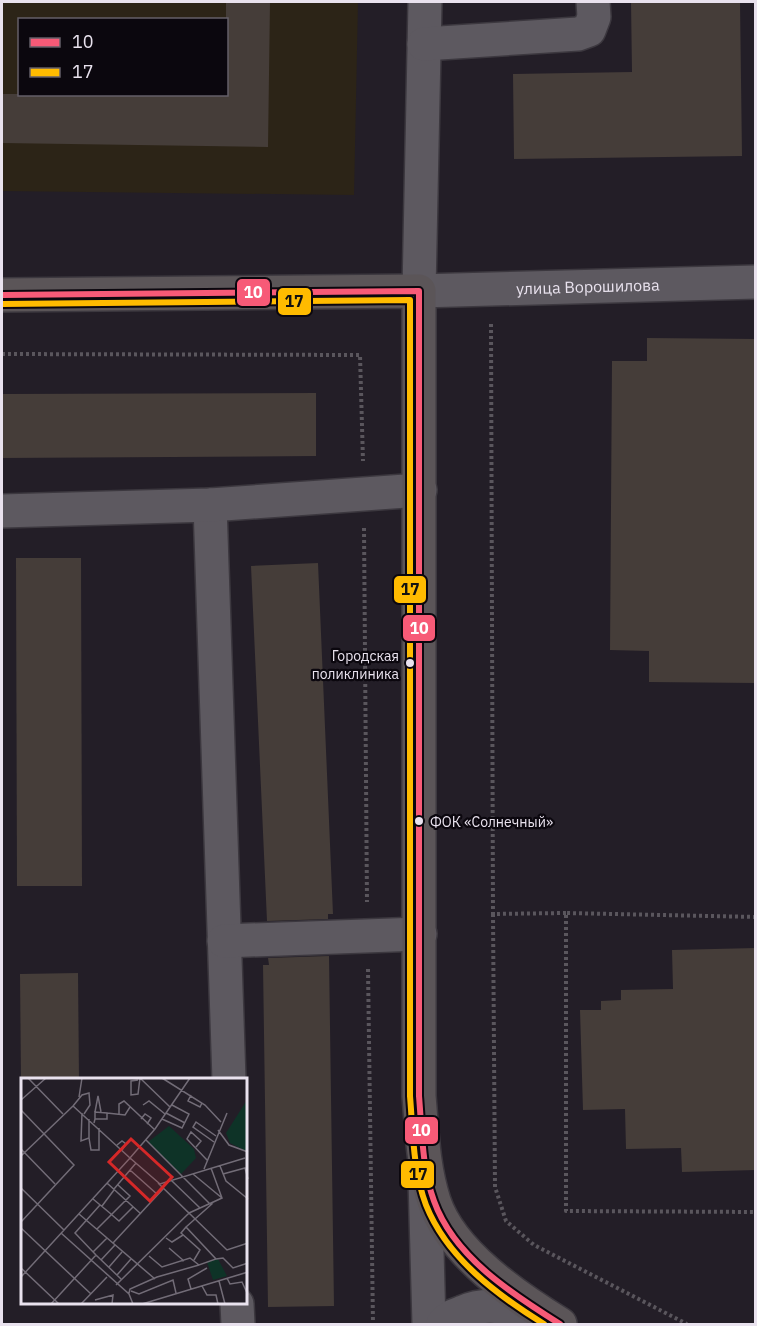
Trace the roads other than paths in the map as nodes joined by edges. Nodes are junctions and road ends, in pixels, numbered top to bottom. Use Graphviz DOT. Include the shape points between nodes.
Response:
graph roads {
  1 [pos="425,2"];
  2 [pos="593,2"];
  3 [pos="424,44"];
  4 [pos="756,282"];
  5 [pos="419,291"];
  6 [pos="2,295"];
  7 [pos="420,490"];
  8 [pos="210,505"];
  9 [pos="2,511"];
  10 [pos="420,934"];
  11 [pos="224,941"];
  12 [pos="229,1078"];
  13 [pos="424,1161"];
  14 [pos="237,1305"];
  15 [pos="238,1324"];
  16 [pos="429,1324"];
  17 [pos="443,1324"];
  18 [pos="560,1324"];
  1 -- 3 [label="street"];
  2 -- 3 [label="street" via="594,17 589,30 578,34"];
  3 -- 5 [label="street"];
  4 -- 5 [label="street, улица Ворошилова"];
  5 -- 6 [label="main road, улица Ворошилова"];
  5 -- 7 [label="main road"];
  7 -- 8 [label="street"];
  7 -- 10 [label="main road"];
  8 -- 9 [label="street"];
  8 -- 11 [label="street"];
  10 -- 11 [label="street"];
  10 -- 13 [label="main road" via="419,1096"];
  11 -- 12 [label="street"];
  13 -- 16 [label="street"];
  13 -- 18 [label="main road" via="434,1203 455,1240 511,1292"];
  14 -- 15 [label="street"];
  17 -- 18 [label="street" via="474,1307 499,1305"];
}
